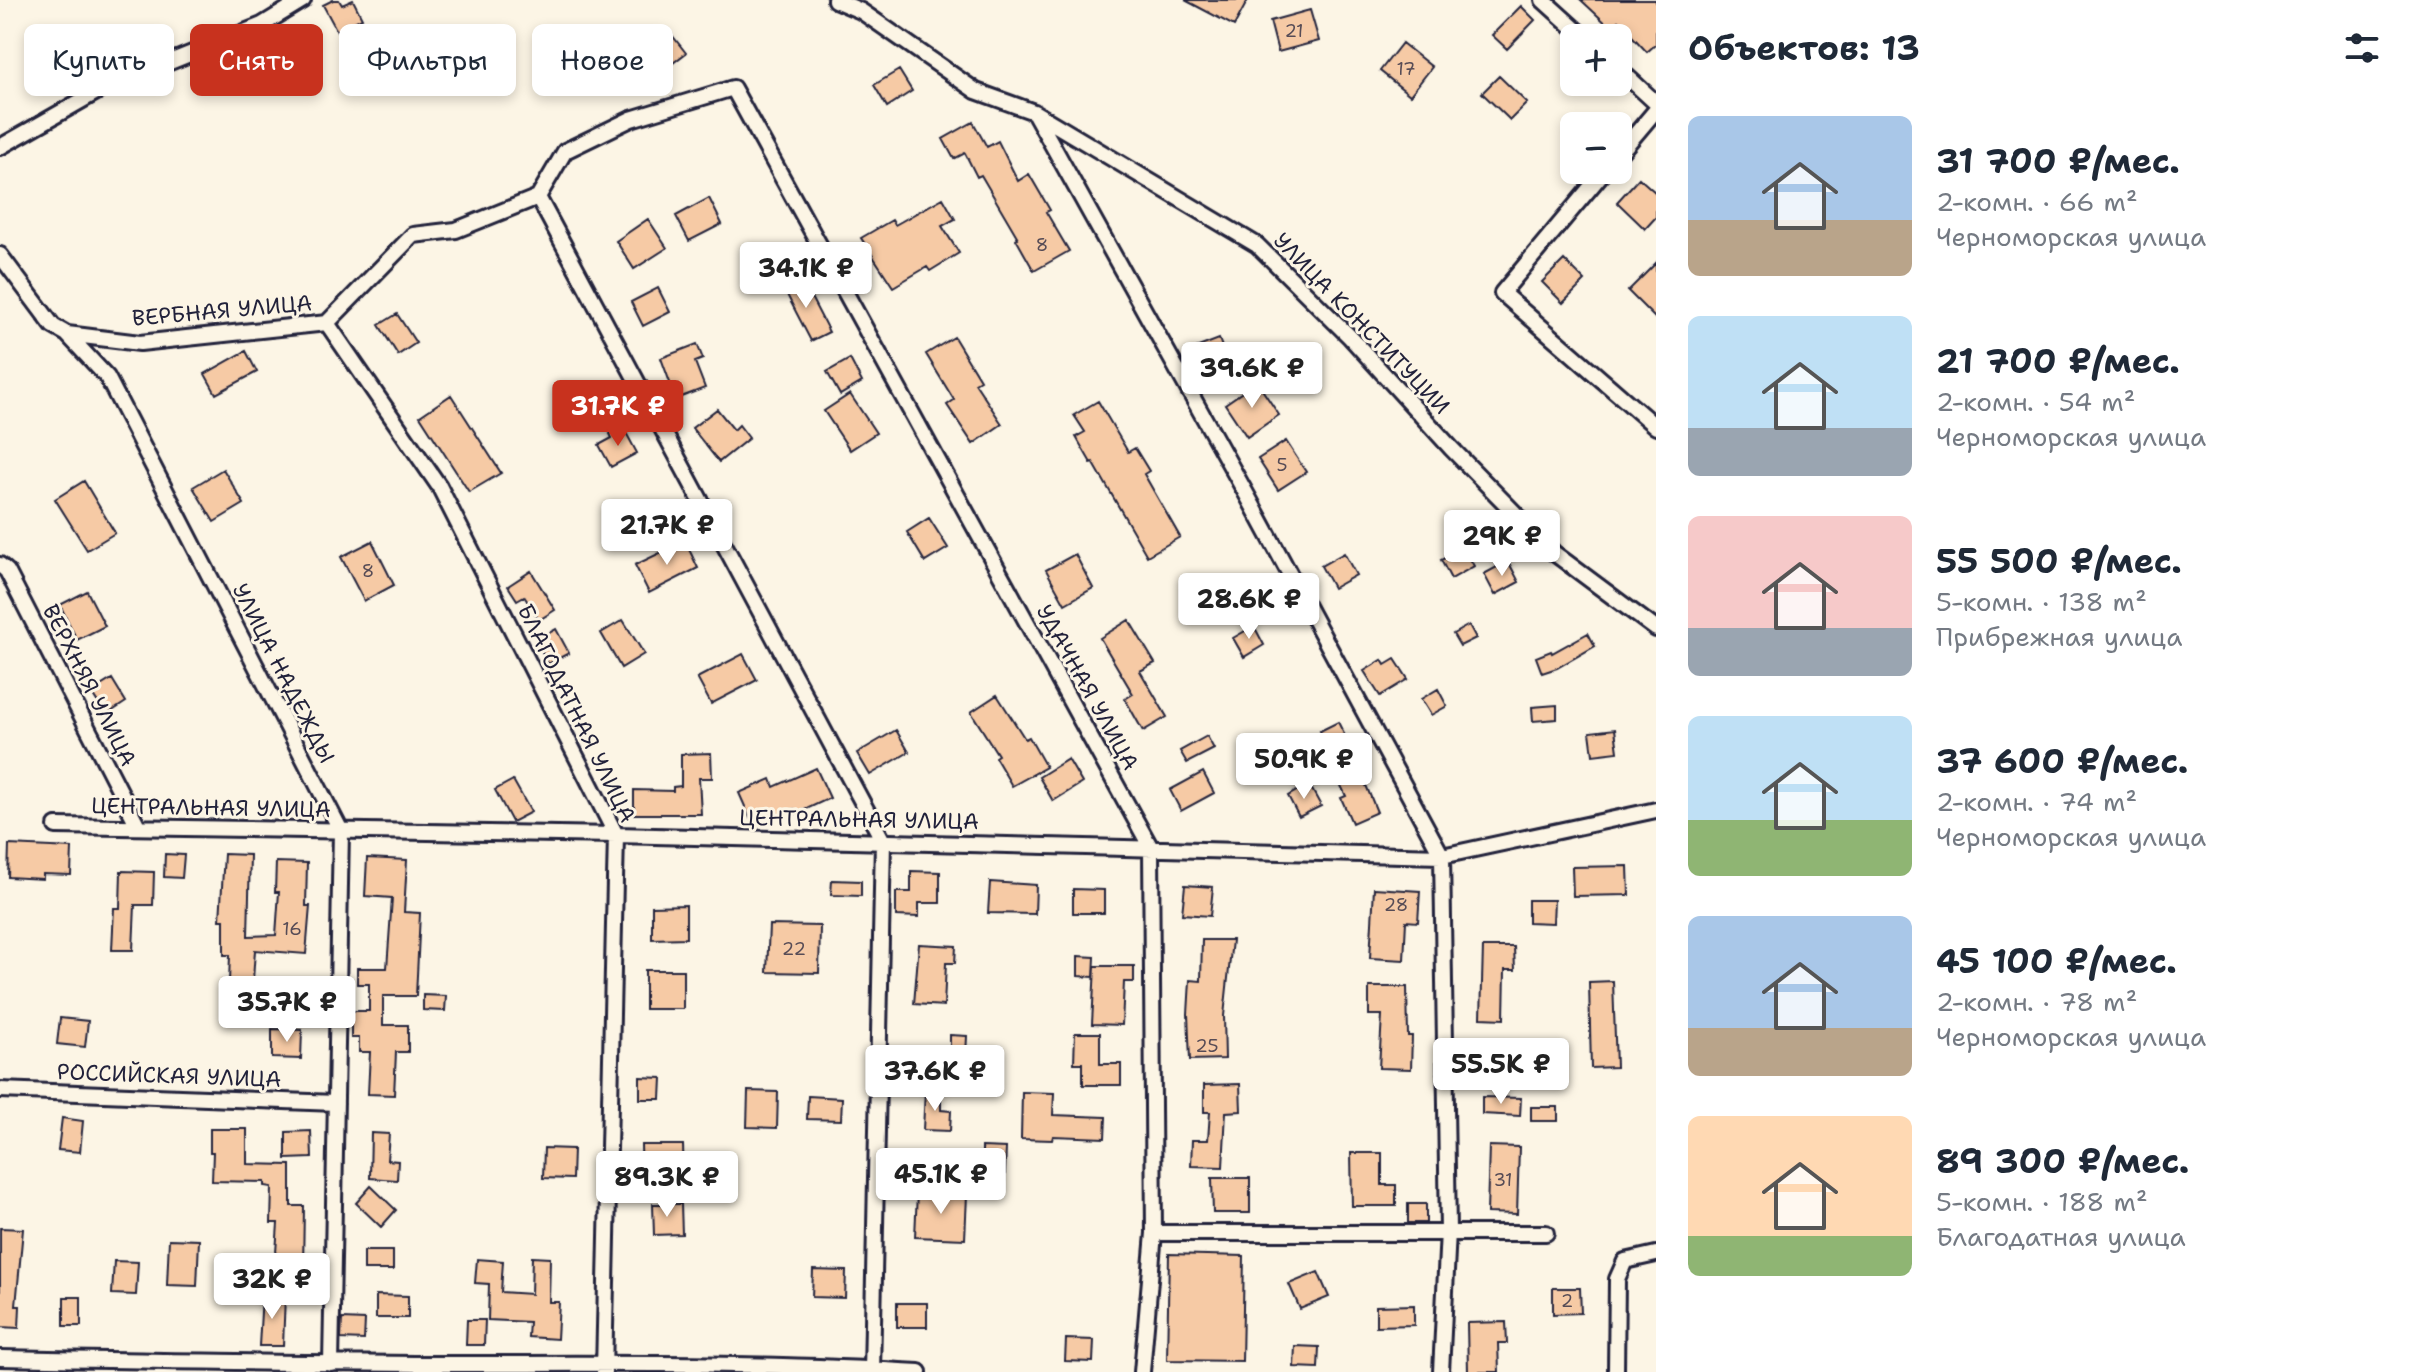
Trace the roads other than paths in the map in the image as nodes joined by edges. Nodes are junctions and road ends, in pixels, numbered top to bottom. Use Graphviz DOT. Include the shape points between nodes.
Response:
graph roads {
  1 [pos="303,0"];
  2 [pos="835,0"];
  3 [pos="1543,0"];
  4 [pos="1570,24"];
  5 [pos="1632,81"];
  6 [pos="1656,103"];
  7 [pos="1656,110"];
  8 [pos="1034,112"];
  9 [pos="1632,138"];
  10 [pos="0,147"];
  11 [pos="1593,184"];
  12 [pos="538,197"];
  13 [pos="0,255"];
  14 [pos="327,323"];
  15 [pos="67,334"];
  16 [pos="1656,427"];
  17 [pos="0,565"];
  18 [pos="1656,629"];
  19 [pos="1656,810"];
  20 [pos="56,826"];
  21 [pos="138,826"];
  22 [pos="341,831"];
  23 [pos="616,835"];
  24 [pos="883,841"];
  25 [pos="1151,848"];
  26 [pos="1442,856"];
  27 [pos="0,1090"];
  28 [pos="336,1103"];
  29 [pos="1448,1231"];
  30 [pos="1154,1233"];
  31 [pos="1546,1233"];
  32 [pos="1654,1254"];
  33 [pos="0,1358"];
  34 [pos="331,1364"];
  35 [pos="604,1368"];
  36 [pos="872,1370"];
  37 [pos="919,1372"];
  38 [pos="1142,1372"];
  39 [pos="1441,1372"];
  40 [pos="1616,1372"];
  1 -- 10 [label="street" via="262,25 100,90"];
  2 -- 8 [label="street, УЛИЦА КОНСТИТУЦИИ" via="861,11 976,91"];
  3 -- 4 [label="street"];
  5 -- 6 [label="street"];
  7 -- 9 [label="street"];
  8 -- 18 [label="street, УЛИЦА КОНСТИТУЦИИ" via="1257,245 1554,553"];
  8 -- 26 [label="street"];
  11 -- 16 [label="street" via="1502,293"];
  12 -- 14 [label="street, ВЕРБНАЯ УЛИЦА" via="456,230 413,235"];
  12 -- 24 [label="street"];
  12 -- 25 [label="street, УДАЧНАЯ УЛИЦА" via="565,151 631,119 733,88"];
  13 -- 15 [label="street, УЛИЦА НАДЕЖДЫ" via="53,326"];
  14 -- 15 [label="street, ВЕРБНАЯ УЛИЦА" via="140,343"];
  14 -- 23 [label="street, БЛАГОДАТНАЯ УЛИЦА" via="439,486"];
  15 -- 22 [label="street, УЛИЦА НАДЕЖДЫ" via="107,377"];
  17 -- 21 [label="street, ВЕРХНЯЯ УЛИЦА"];
  19 -- 26 [label="street, ЦЕНТРАЛЬНАЯ УЛИЦА"];
  20 -- 21 [label="street, ЦЕНТРАЛЬНАЯ УЛИЦА"];
  21 -- 22 [label="street, ЦЕНТРАЛЬНАЯ УЛИЦА"];
  22 -- 23 [label="street, ЦЕНТРАЛЬНАЯ УЛИЦА"];
  22 -- 28 [label="street, УЛИЦА НАДЕЖДЫ"];
  23 -- 24 [label="street, ЦЕНТРАЛЬНАЯ УЛИЦА"];
  23 -- 35 [label="street, БЛАГОДАТНАЯ УЛИЦА"];
  24 -- 25 [label="street, ЦЕНТРАЛЬНАЯ УЛИЦА"];
  24 -- 36 [label="street"];
  25 -- 26 [label="street, ЦЕНТРАЛЬНАЯ УЛИЦА"];
  25 -- 30 [label="street, УДАЧНАЯ УЛИЦА"];
  26 -- 29 [label="street"];
  27 -- 28 [label="street, РОССИЙСКАЯ УЛИЦА"];
  28 -- 34 [label="street, УЛИЦА НАДЕЖДЫ"];
  29 -- 30 [label="street"];
  29 -- 31 [label="street"];
  29 -- 39 [label="street"];
  30 -- 38 [label="street, УДАЧНАЯ УЛИЦА"];
  32 -- 40 [label="street" via="1625,1261 1617,1279"];
  33 -- 34 [label="street"];
  34 -- 35 [label="street"];
  35 -- 36 [label="street"];
  36 -- 37 [label="street"];
}
